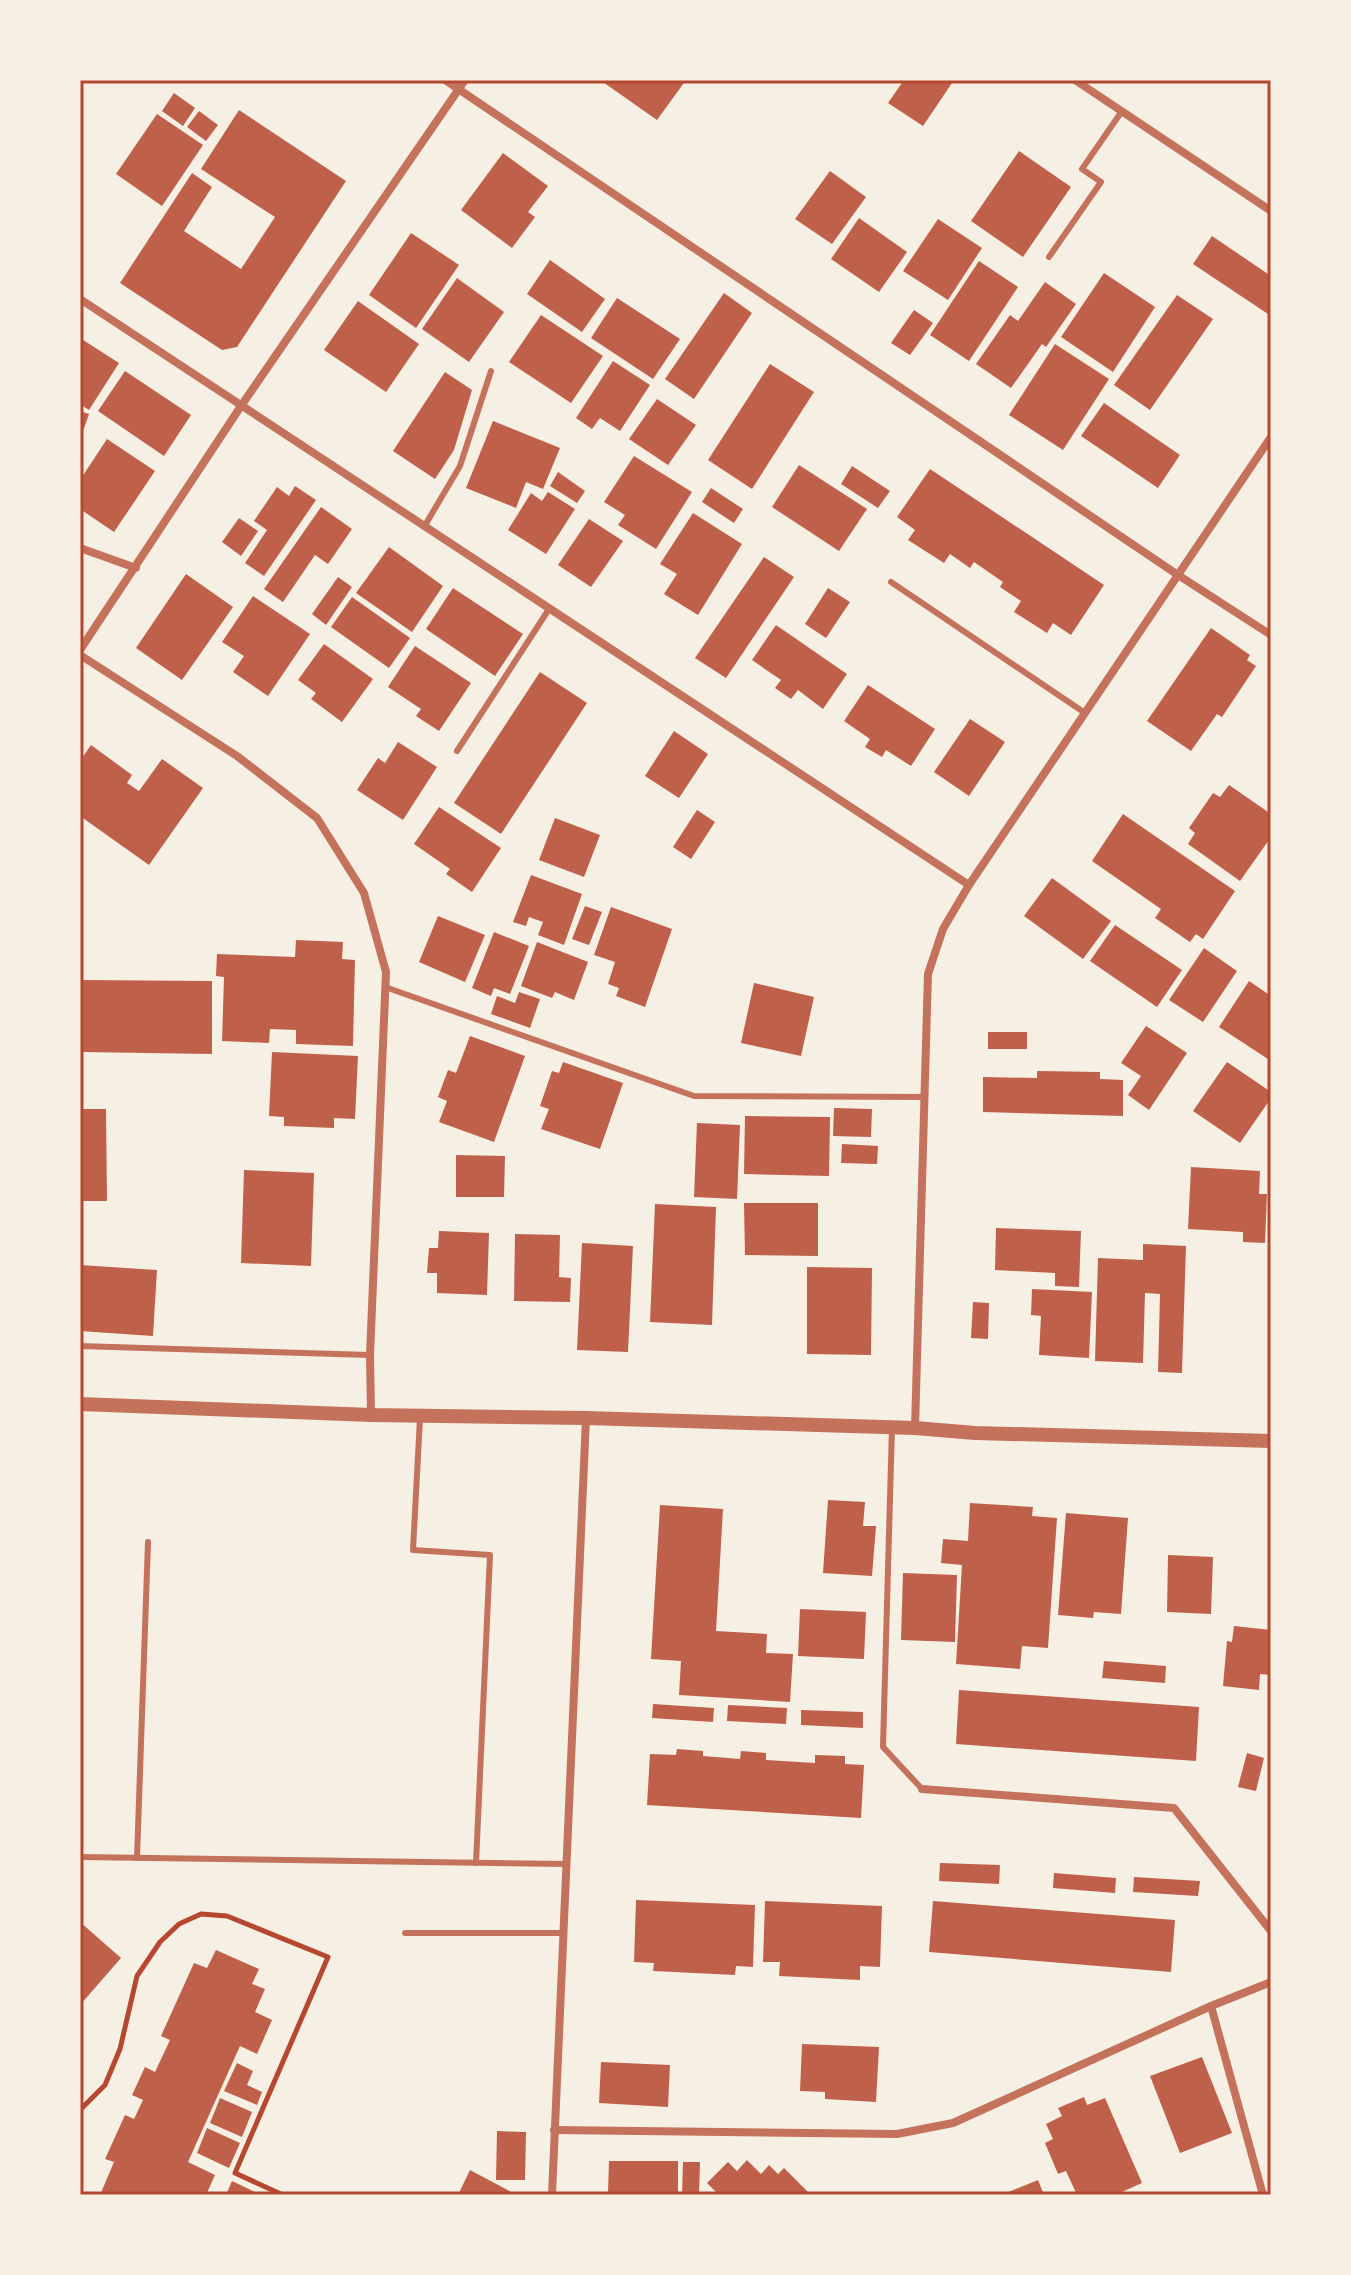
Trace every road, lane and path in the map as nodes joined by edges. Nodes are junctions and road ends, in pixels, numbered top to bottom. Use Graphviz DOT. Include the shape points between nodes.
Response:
graph roads {
  1 [pos="445,80"];
  2 [pos="465,80"];
  3 [pos="1075,80"];
  4 [pos="459,90"];
  5 [pos="1122,111"];
  6 [pos="1271,211"];
  7 [pos="1049,257"];
  8 [pos="80,299"];
  9 [pos="491,371"];
  10 [pos="241,406"];
  11 [pos="1271,437"];
  12 [pos="424,527"];
  13 [pos="80,548"];
  14 [pos="136,568"];
  15 [pos="1178,575"];
  16 [pos="891,582"];
  17 [pos="549,609"];
  18 [pos="1271,635"];
  19 [pos="80,653"];
  20 [pos="1085,713"];
  21 [pos="457,751"];
  22 [pos="969,885"];
  23 [pos="385,987"];
  24 [pos="925,1097"];
  25 [pos="80,1346"];
  26 [pos="370,1355"];
  27 [pos="80,1404"];
  28 [pos="371,1415"];
  29 [pos="420,1416"];
  30 [pos="586,1418"];
  31 [pos="892,1427"];
  32 [pos="915,1428"];
  33 [pos="1271,1441"];
  34 [pos="148,1542"];
  35 [pos="922,1789"];
  36 [pos="80,1857"];
  37 [pos="137,1858"];
  38 [pos="476,1863"];
  39 [pos="567,1864"];
  40 [pos="1271,1931"];
  41 [pos="405,1933"];
  42 [pos="562,1933"];
  43 [pos="1271,1982"];
  44 [pos="1211,2006"];
  45 [pos="80,2110"];
  46 [pos="554,2130"];
  47 [pos="283,2195"];
  48 [pos="552,2195"];
  49 [pos="1263,2195"];
  1 -- 4 [label="street"];
  2 -- 4 [label="street"];
  3 -- 5 [label="street"];
  4 -- 10 [label="street"];
  4 -- 15 [label="street"];
  5 -- 6 [label="street"];
  5 -- 7 [label="lane" via="1082,169 1101,182"];
  8 -- 10 [label="street"];
  9 -- 12 [label="lane" via="460,466"];
  10 -- 12 [label="street"];
  10 -- 14 [label="street"];
  11 -- 15 [label="street"];
  12 -- 17 [label="street"];
  13 -- 14 [label="street"];
  14 -- 19 [label="street"];
  15 -- 18 [label="street"];
  15 -- 20 [label="street"];
  16 -- 20 [label="lane"];
  17 -- 21 [label="lane"];
  17 -- 22 [label="street"];
  19 -- 23 [label="street" via="237,756 317,818 364,893 386,972"];
  20 -- 22 [label="street"];
  22 -- 24 [label="street" via="943,929 928,974"];
  23 -- 24 [label="lane" via="694,1096"];
  23 -- 26 [label="street"];
  24 -- 32 [label="street"];
  25 -- 26 [label="lane"];
  26 -- 28 [label="street"];
  27 -- 28 [label="street"];
  28 -- 29 [label="street"];
  29 -- 30 [label="street"];
  29 -- 38 [label="lane" via="413,1550 490,1555"];
  30 -- 31 [label="street"];
  30 -- 39 [label="street"];
  31 -- 32 [label="street"];
  31 -- 35 [label="lane" via="883,1747"];
  32 -- 33 [label="street"];
  34 -- 37 [label="lane"];
  35 -- 40 [label="street" via="1174,1808"];
  36 -- 37 [label="lane"];
  37 -- 38 [label="lane"];
  38 -- 39 [label="lane"];
  39 -- 42 [label="street"];
  41 -- 42 [label="lane"];
  42 -- 46 [label="street"];
  43 -- 44 [label="street"];
  44 -- 46 [label="street" via="953,2123 897,2134"];
  44 -- 49 [label="street"];
  45 -- 47 [label="path" via="105,2085 137,1976 179,1924 201,1914 227,1916 328,1957 235,2173"];
  46 -- 48 [label="street"];
}
